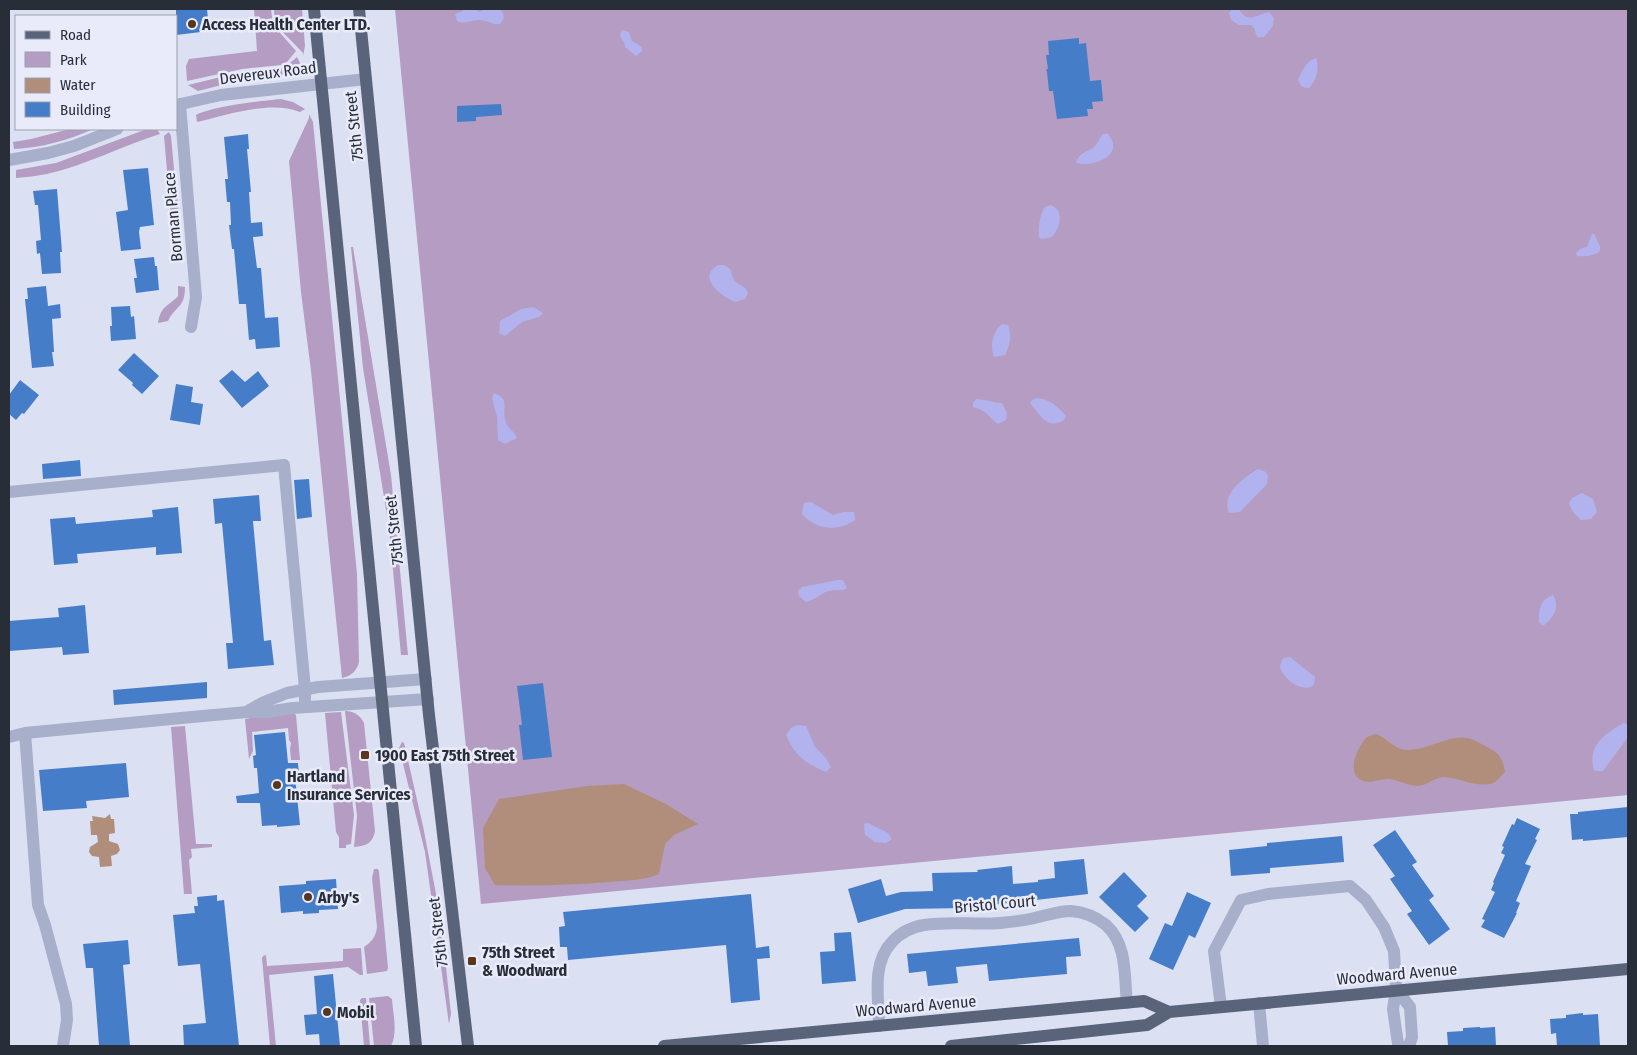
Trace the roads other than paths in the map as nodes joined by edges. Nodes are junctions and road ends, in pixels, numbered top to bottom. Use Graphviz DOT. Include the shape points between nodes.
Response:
graph roads {
  1 [pos="314,9"];
  2 [pos="359,9"];
  3 [pos="366,79"];
  4 [pos="321,83"];
  5 [pos="178,105"];
  6 [pos="114,130"];
  7 [pos="9,160"];
  8 [pos="191,327"];
  9 [pos="9,492"];
  10 [pos="426,679"];
  11 [pos="380,683"];
  12 [pos="305,689"];
  13 [pos="428,699"];
  14 [pos="382,702"];
  15 [pos="305,707"];
  16 [pos="247,712"];
  17 [pos="25,733"];
  18 [pos="9,737"];
  19 [pos="1628,969"];
  20 [pos="1396,989"];
  21 [pos="1126,1003"];
  22 [pos="1259,1003"];
  23 [pos="1221,1007"];
  24 [pos="1169,1012"];
  25 [pos="879,1026"];
  26 [pos="63,1046"];
  27 [pos="416,1046"];
  28 [pos="468,1046"];
  29 [pos="664,1046"];
  30 [pos="951,1046"];
  31 [pos="1263,1046"];
  32 [pos="1401,1046"];
  33 [pos="1409,1046"];
  1 -- 4 [label="main road, 75th Street"];
  2 -- 3 [label="main road, 75th Street"];
  3 -- 4 [label="street, Devereux Road"];
  3 -- 10 [label="main road, 75th Street"];
  4 -- 5 [label="street, Devereux Road" via="221,95"];
  4 -- 11 [label="main road, 75th Street"];
  5 -- 8 [label="street, Borman Place" via="196,289"];
  6 -- 7 [label="street" via="74,146"];
  9 -- 12 [label="street" via="284,465"];
  10 -- 11 [label="street"];
  10 -- 13 [label="main road, 75th Street"];
  11 -- 12 [label="street"];
  11 -- 14 [label="main road, 75th Street"];
  12 -- 15 [label="street"];
  12 -- 16 [label="street" via="264,702"];
  13 -- 14 [label="street"];
  13 -- 28 [label="main road, 75th Street"];
  14 -- 15 [label="street"];
  14 -- 27 [label="main road, 75th Street"];
  15 -- 16 [label="street"];
  16 -- 17 [label="street"];
  17 -- 18 [label="street"];
  17 -- 26 [label="street" via="38,905 66,1004"];
  19 -- 20 [label="main road, Woodward Avenue"];
  20 -- 22 [label="main road, Woodward Avenue"];
  20 -- 23 [label="street" via="1394,950 1366,900 1350,886 1268,894 1241,900 1214,951"];
  20 -- 32 [label="street" via="1393,1009 1398,1044"];
  20 -- 33 [label="street" via="1410,1007 1412,1037"];
  21 -- 24 [label="main road, Woodward Avenue" via="1144,1002"];
  21 -- 25 [label="main road, Woodward Avenue"];
  21 -- 25 [label="street, Bristol Court" via="1124,961 1111,931 1096,918 1071,911 1000,923 925,925 900,934 883,955 878,974"];
  22 -- 23 [label="main road, Woodward Avenue"];
  22 -- 31 [label="street"];
  23 -- 24 [label="main road, Woodward Avenue"];
  24 -- 30 [label="main road, Woodward Avenue" via="1147,1025"];
  25 -- 29 [label="main road, Woodward Avenue"];
}
